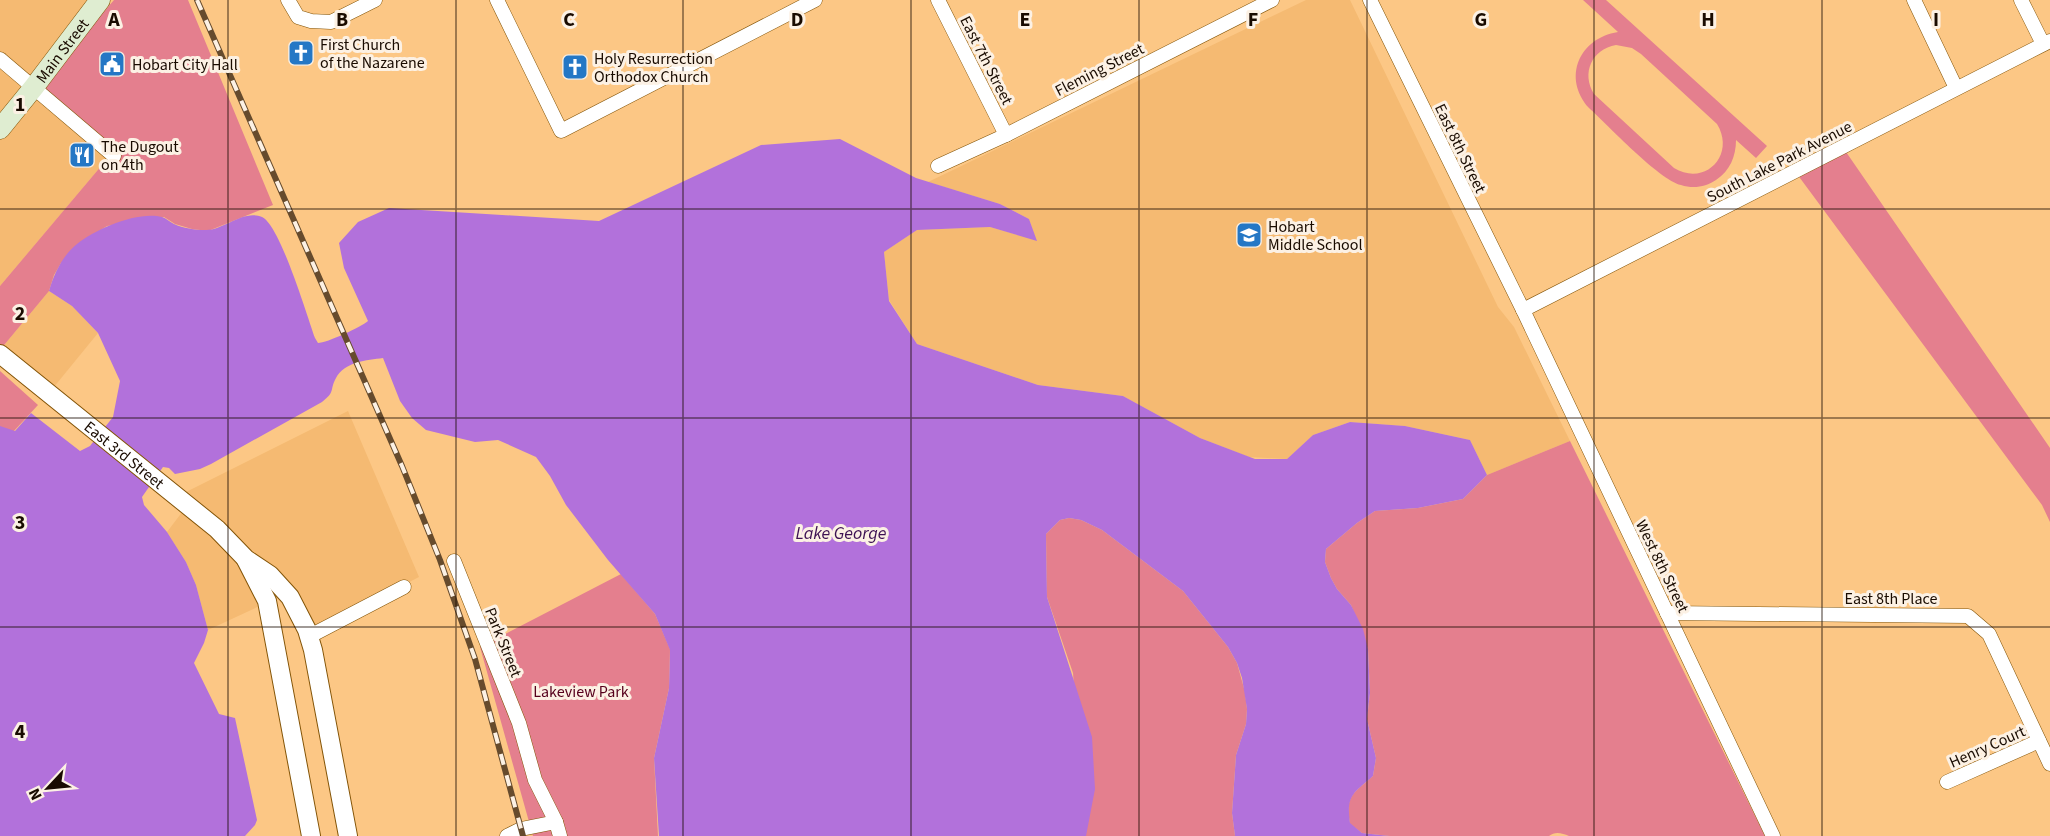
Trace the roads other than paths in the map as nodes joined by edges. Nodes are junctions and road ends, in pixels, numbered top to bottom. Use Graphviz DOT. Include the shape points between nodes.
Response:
graph roads {
  1 [pos="100,0"];
  2 [pos="288,0"];
  3 [pos="375,0"];
  4 [pos="496,0"];
  5 [pos="815,0"];
  6 [pos="938,0"];
  7 [pos="1272,0"];
  8 [pos="1370,0"];
  9 [pos="1914,0"];
  10 [pos="2021,0"];
  11 [pos="2046,42"];
  12 [pos="0,59"];
  13 [pos="34,87"];
  14 [pos="1956,88"];
  15 [pos="0,129"];
  16 [pos="1006,135"];
  17 [pos="114,156"];
  18 [pos="938,166"];
  19 [pos="1523,310"];
  20 [pos="0,354"];
  21 [pos="246,559"];
  22 [pos="454,561"];
  23 [pos="404,587"];
  24 [pos="1667,613"];
  25 [pos="310,636"];
  26 [pos="2039,741"];
  27 [pos="2050,764"];
  28 [pos="1947,782"];
  29 [pos="556,822"];
  30 [pos="311,836"];
  31 [pos="348,836"];
  32 [pos="507,836"];
  33 [pos="560,836"];
  34 [pos="1773,836"];
  1 -- 13 [label="main road, Main Street"];
  2 -- 3 [label="street" via="298,17 331,22"];
  4 -- 5 [label="street" via="561,130"];
  6 -- 16 [label="street, East 7th Street"];
  7 -- 16 [label="street, Fleming Street"];
  8 -- 19 [label="street, East 8th Street"];
  9 -- 14 [label="street"];
  10 -- 11 [label="street"];
  11 -- 14 [label="street, South Lake Park Avenue"];
  12 -- 13 [label="street"];
  13 -- 15 [label="main road, Main Street"];
  13 -- 17 [label="street"];
  14 -- 19 [label="street, South Lake Park Avenue"];
  16 -- 18 [label="street, Fleming Street"];
  19 -- 24 [label="street, West 8th Street"];
  20 -- 21 [label="street, East 3rd Street" via="217,529"];
  21 -- 25 [label="street, East 3rd Street" via="270,575 290,597"];
  21 -- 30 [label="street, East 3rd Street" via="267,601"];
  22 -- 29 [label="street, Park Street" via="519,723 535,780"];
  23 -- 25 [label="street"];
  24 -- 26 [label="street, East 8th Place" via="1968,616 1989,634"];
  24 -- 34 [label="street, West 8th Street"];
  25 -- 31 [label="street, East 3rd Street"];
  26 -- 27 [label="street, East 8th Place"];
  26 -- 28 [label="street, Henry Court"];
  29 -- 32 [label="street"];
  29 -- 33 [label="street, Park Street"];
}
